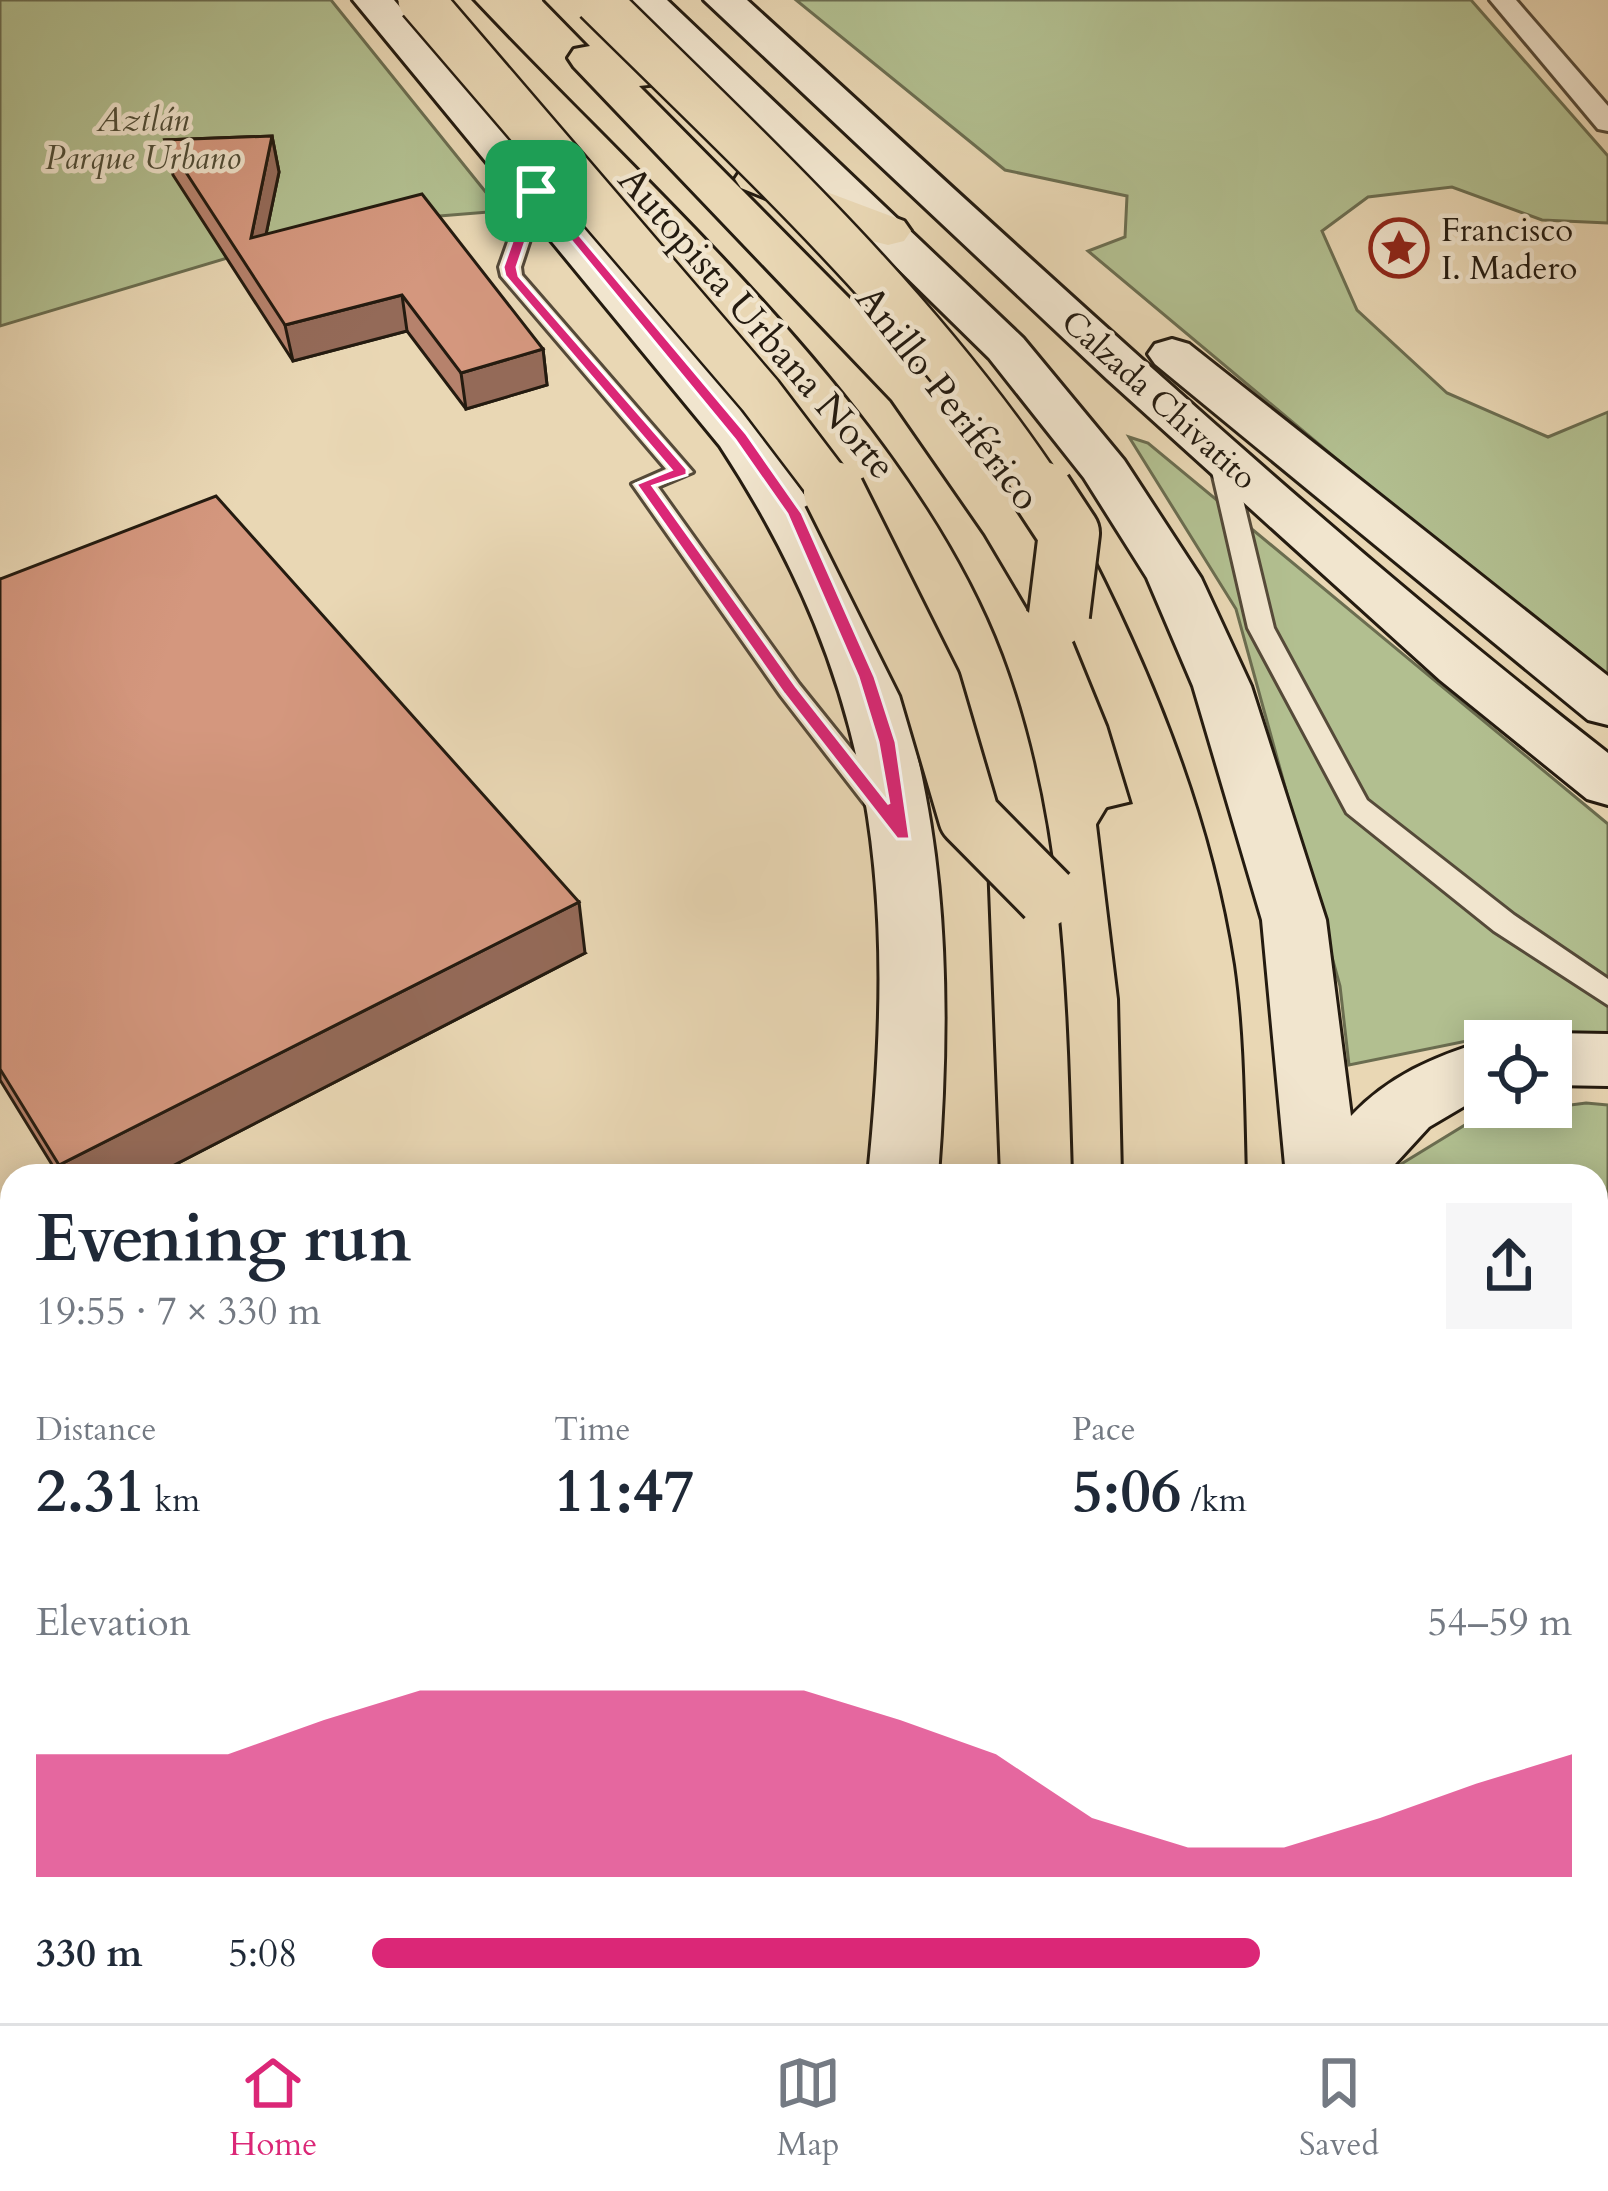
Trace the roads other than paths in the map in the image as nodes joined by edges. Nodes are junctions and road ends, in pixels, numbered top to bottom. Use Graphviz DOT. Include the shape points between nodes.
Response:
graph roads {
  1 [pos="373,0"];
  2 [pos="421,0"];
  3 [pos="449,0"];
  4 [pos="472,0"];
  5 [pos="531,0"];
  6 [pos="565,0"];
  7 [pos="597,0"];
  8 [pos="644,0"];
  9 [pos="724,0"];
  10 [pos="774,0"];
  11 [pos="1503,0"];
  12 [pos="1608,123"];
  13 [pos="748,175"];
  14 [pos="536,191"];
  15 [pos="888,231"];
  16 [pos="1220,454"];
  17 [pos="1059,615"];
  18 [pos="1608,706"];
  19 [pos="1608,784"];
  20 [pos="904,835"];
  21 [pos="1047,896"];
  22 [pos="1608,994"];
  23 [pos="1572,1059"];
  24 [pos="1608,1060"];
  25 [pos="1464,1075"];
  26 [pos="905,1164"];
  27 [pos="1036,1164"];
  28 [pos="1056,1164"];
  29 [pos="1159,1164"];
  30 [pos="1210,1164"];
  31 [pos="1320,1164"];
  32 [pos="1354,1164"];
  1 -- 14 [label="main road"];
  2 -- 21 [label="highway, bridge" via="836,494 930,685 969,817"];
  3 -- 27 [label="highway" via="820,405 904,520 953,609 1017,819"];
  4 -- 21 [label="highway, Autopista Urbana Norte" via="714,262 898,485 976,623 1003,701"];
  5 -- 17 [label="highway, Autopista Urbana Norte" via="910,389"];
  6 -- 13 [label="highway, Anillo Periférico"];
  7 -- 17 [label="highway, bridge" via="767,168 998,422 1069,533"];
  8 -- 15 [label="main road"];
  9 -- 16 [label="main road, Calzada Chivatito"];
  10 -- 18 [label="main road, Calzada Chivatito" via="1185,365"];
  11 -- 12 [label="street"];
  13 -- 15 [label="highway"];
  13 -- 30 [label="highway, Anillo Periférico" via="840,262 994,441 1092,608 1168,812 1197,941"];
  14 -- 20 [label="main road" via="740,436 794,513 866,677"];
  14 -- 20 [label="lane" via="512,276 681,472 644,484"];
  15 -- 31 [label="main road" via="1006,348 1106,471 1174,578 1222,686 1294,920"];
  16 -- 19 [label="main road, Calzada Chivatito" via="1460,667"];
  16 -- 22 [label="lane" via="1261,628 1358,806"];
  17 -- 29 [label="highway, Autopista Urbana Norte" via="1099,713 1131,826 1159,1060"];
  20 -- 26 [label="main road" via="918,962"];
  21 -- 28 [label="highway, Autopista Urbana Norte"];
  23 -- 24 [label="main road"];
  25 -- 32 [label="main road" via="1418,1095"];
}
